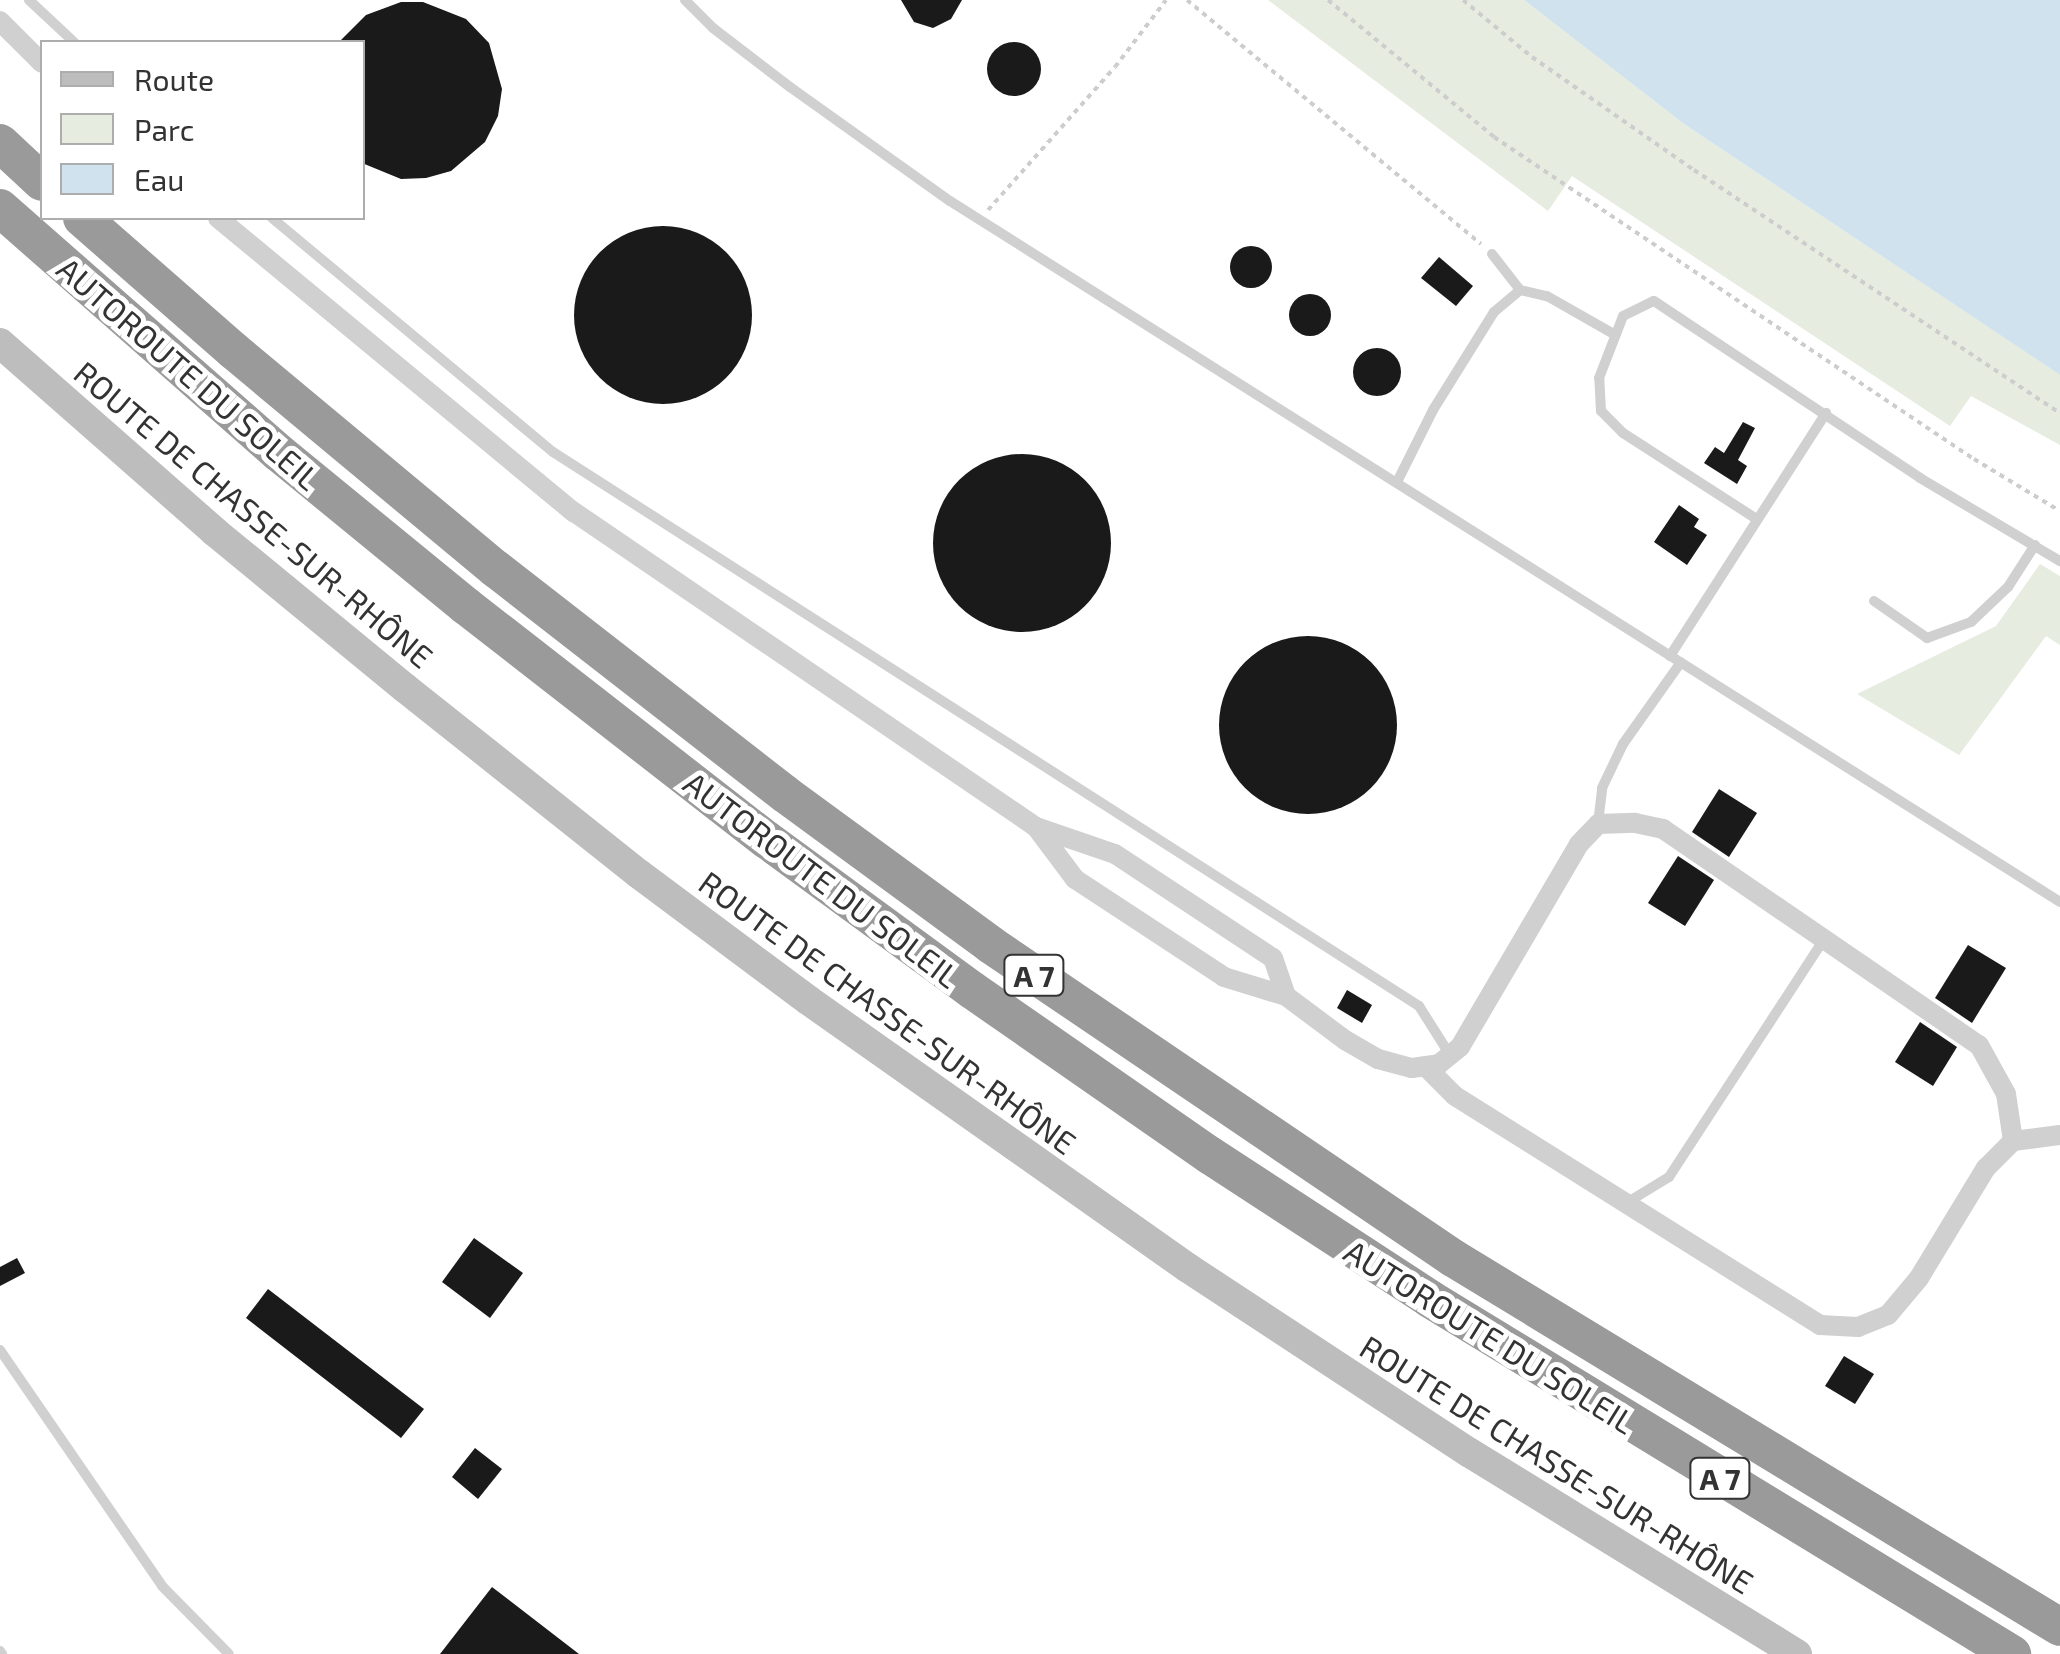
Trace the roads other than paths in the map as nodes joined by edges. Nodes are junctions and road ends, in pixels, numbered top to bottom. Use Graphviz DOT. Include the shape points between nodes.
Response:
graph roads {
  1 [pos="29,0"];
  2 [pos="685,0"];
  3 [pos="0,21"];
  4 [pos="72,40"];
  5 [pos="40,60"];
  6 [pos="0,144"];
  7 [pos="40,180"];
  8 [pos="0,208"];
  9 [pos="84,220"];
  10 [pos="220,220"];
  11 [pos="274,220"];
  12 [pos="1492,254"];
  13 [pos="1520,290"];
  14 [pos="1614,334"];
  15 [pos="0,343"];
  16 [pos="1826,414"];
  17 [pos="1397,482"];
  18 [pos="1756,518"];
  19 [pos="2035,546"];
  20 [pos="2060,561"];
  21 [pos="1874,601"];
  22 [pos="1675,659"];
  23 [pos="1598,824"];
  24 [pos="1036,827"];
  25 [pos="2060,902"];
  26 [pos="1824,938"];
  27 [pos="1286,996"];
  28 [pos="1450,1055"];
  29 [pos="1426,1066"];
  30 [pos="2060,1136"];
  31 [pos="2012,1141"];
  32 [pos="1626,1203"];
  33 [pos="0,1350"];
  34 [pos="2060,1627"];
  35 [pos="229,1654"];
  36 [pos="1797,1654"];
  37 [pos="2012,1654"];
  1 -- 4 [label="lane"];
  2 -- 17 [label="lane" via="790,87 980,220"];
  3 -- 5 [label="street"];
  6 -- 7 [label="highway"];
  8 -- 37 [label="highway, AUTOROUTE DU SOLEIL / A 7" via="279,453 466,606 972,990 1430,1300"];
  9 -- 34 [label="highway, AUTOROUTE DU SOLEIL / A 7" via="496,569 991,945 1453,1258"];
  10 -- 24 [label="street" via="574,512"];
  11 -- 28 [label="lane" via="553,452 1420,1006"];
  12 -- 13 [label="lane"];
  13 -- 14 [label="lane" via="1548,296"];
  13 -- 17 [label="lane" via="1494,312"];
  14 -- 16 [label="lane" via="1623,316 1654,300"];
  14 -- 18 [label="lane" via="1599,378 1601,411 1623,434"];
  15 -- 36 [label="main road, ROUTE DE CHASSE-SUR-RHÔNE" via="405,688 792,988 1204,1279 1501,1473"];
  16 -- 18 [label="lane"];
  16 -- 19 [label="lane"];
  17 -- 22 [label="lane"];
  18 -- 22 [label="lane"];
  19 -- 20 [label="lane"];
  19 -- 21 [label="lane" via="2008,587 1971,622 1942,633 1927,638"];
  22 -- 23 [label="lane" via="1602,788"];
  22 -- 25 [label="lane"];
  23 -- 26 [label="street" via="1662,829"];
  23 -- 28 [label="street"];
  24 -- 27 [label="street" via="1075,880 1224,978"];
  24 -- 27 [label="street" via="1115,854 1272,958"];
  26 -- 31 [label="street" via="1979,1046 2006,1094"];
  26 -- 32 [label="lane" via="1670,1177"];
  27 -- 29 [label="street" via="1378,1059"];
  28 -- 29 [label="street"];
  29 -- 32 [label="street" via="1455,1096"];
  30 -- 31 [label="street"];
  31 -- 32 [label="street" via="1986,1168 1888,1315 1858,1327 1820,1324"];
  33 -- 35 [label="lane" via="162,1586"];
}
